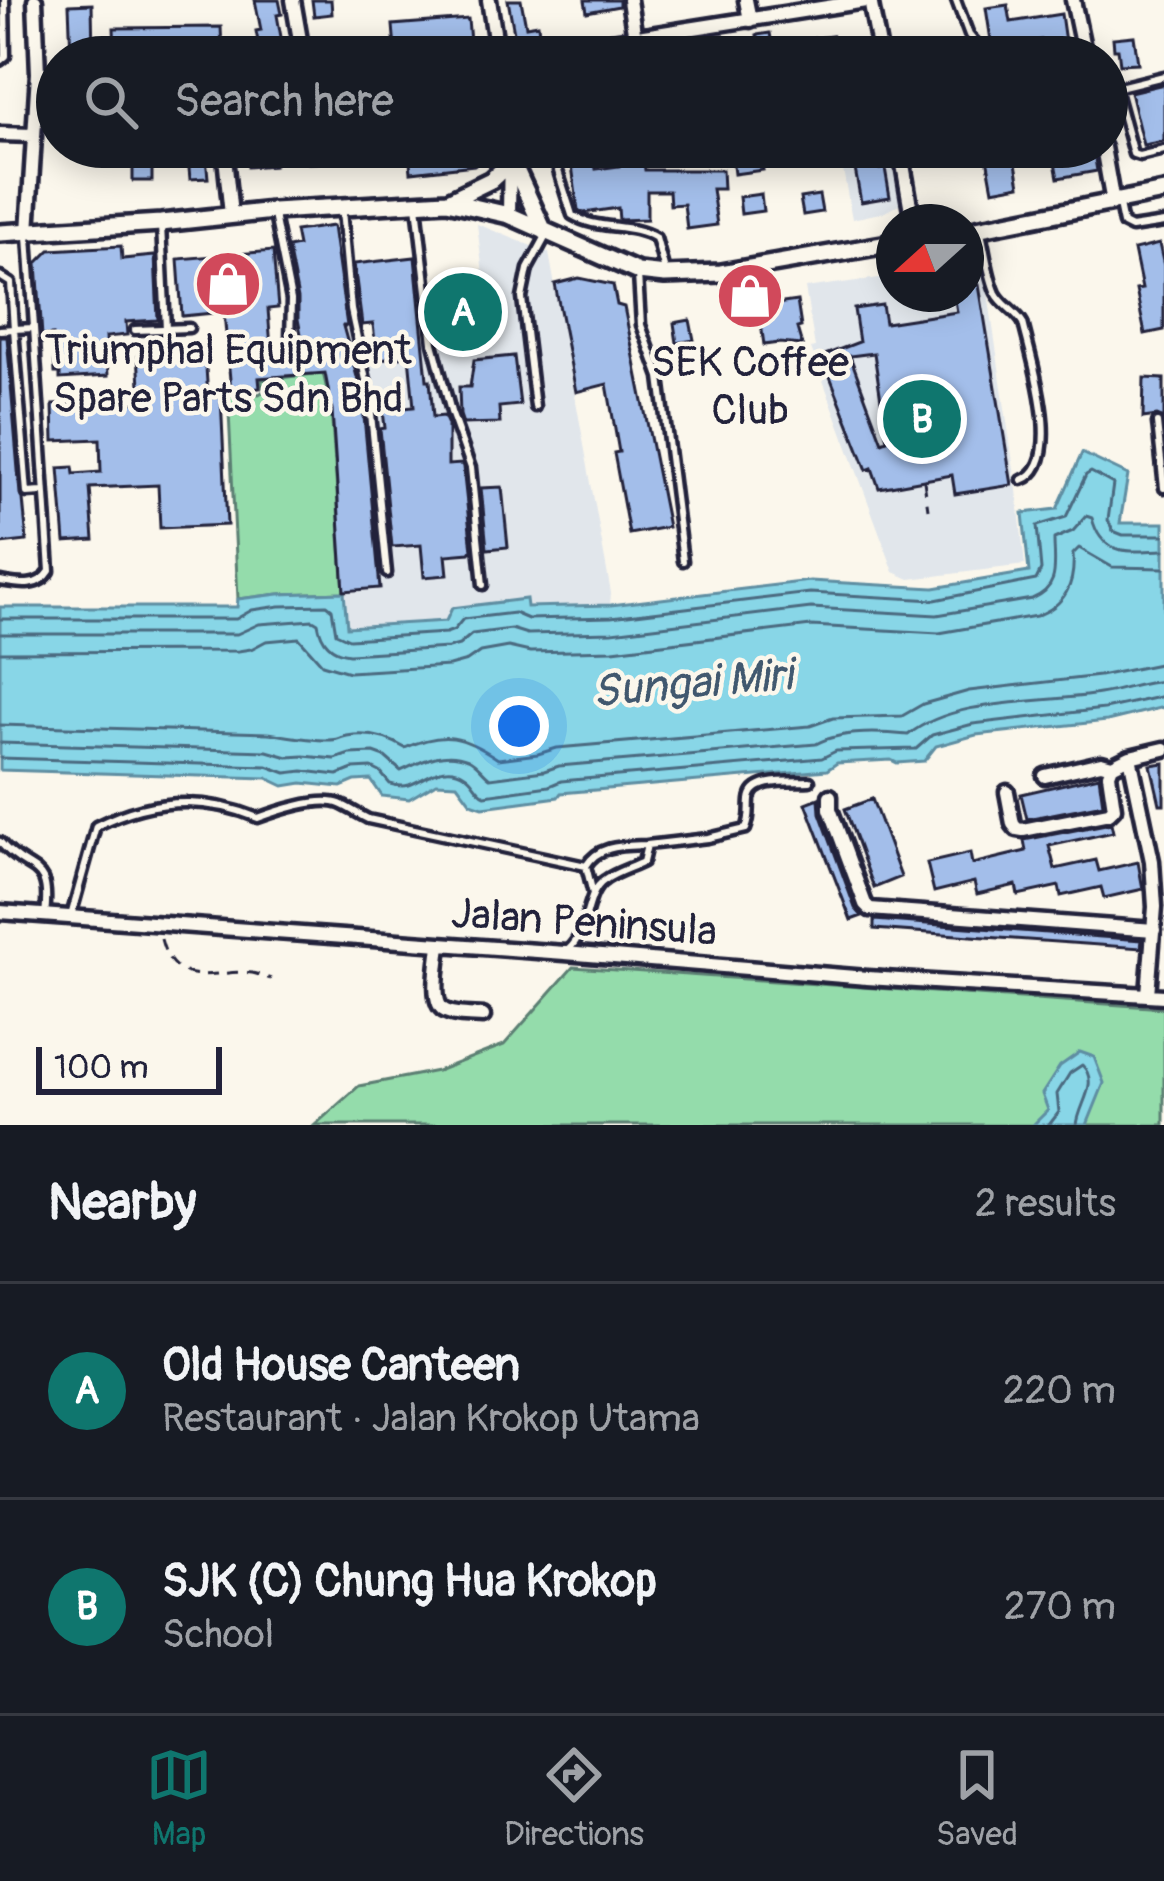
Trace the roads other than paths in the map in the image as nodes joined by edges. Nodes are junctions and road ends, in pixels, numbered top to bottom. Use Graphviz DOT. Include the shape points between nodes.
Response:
graph roads {
  1 [pos="5,0"];
  2 [pos="34,0"];
  3 [pos="293,0"];
  4 [pos="489,0"];
  5 [pos="629,0"];
  6 [pos="746,0"];
  7 [pos="871,0"];
  8 [pos="956,0"];
  9 [pos="1072,0"];
  10 [pos="3,10"];
  11 [pos="750,20"];
  12 [pos="36,36"];
  13 [pos="299,36"];
  14 [pos="495,36"];
  15 [pos="634,36"];
  16 [pos="652,36"];
  17 [pos="877,36"];
  18 [pos="970,36"];
  19 [pos="1080,36"];
  20 [pos="0,62"];
  21 [pos="1164,76"];
  22 [pos="1128,85"];
  23 [pos="36,98"];
  24 [pos="0,135"];
  25 [pos="33,135"];
  26 [pos="1128,139"];
  27 [pos="1164,150"];
  28 [pos="226,168"];
  29 [pos="500,168"];
  30 [pos="511,168"];
  31 [pos="517,168"];
  32 [pos="904,168"];
  33 [pos="1107,168"];
  34 [pos="558,171"];
  35 [pos="1164,192"];
  36 [pos="417,201"];
  37 [pos="447,201"];
  38 [pos="1116,202"];
  39 [pos="910,204"];
  40 [pos="341,207"];
  41 [pos="273,211"];
  42 [pos="231,214"];
  43 [pos="509,214"];
  44 [pos="161,223"];
  45 [pos="1164,223"];
  46 [pos="984,228"];
  47 [pos="28,232"];
  48 [pos="546,232"];
  49 [pos="0,233"];
  50 [pos="876,246"];
  51 [pos="984,261"];
  52 [pos="638,272"];
  53 [pos="665,275"];
  54 [pos="0,276"];
  55 [pos="14,328"];
  56 [pos="33,328"];
  57 [pos="189,328"];
  58 [pos="166,329"];
  59 [pos="0,330"];
  60 [pos="135,330"];
  61 [pos="290,341"];
  62 [pos="34,353"];
  63 [pos="16,354"];
  64 [pos="535,407"];
  65 [pos="1156,423"];
  66 [pos="1022,480"];
  67 [pos="1164,488"];
  68 [pos="44,492"];
  69 [pos="683,561"];
  70 [pos="387,573"];
  71 [pos="0,581"];
  72 [pos="484,584"];
  73 [pos="1164,749"];
  74 [pos="1130,757"];
  75 [pos="1112,766"];
  76 [pos="1045,776"];
  77 [pos="810,781"];
  78 [pos="1007,792"];
  79 [pos="830,796"];
  80 [pos="0,842"];
  81 [pos="647,845"];
  82 [pos="586,866"];
  83 [pos="592,894"];
  84 [pos="1160,906"];
  85 [pos="0,912"];
  86 [pos="45,915"];
  87 [pos="70,917"];
  88 [pos="1154,930"];
  89 [pos="440,944"];
  90 [pos="565,952"];
  91 [pos="1148,994"];
  92 [pos="1164,996"];
  93 [pos="483,1016"];
  1 -- 10 [label="lane"];
  2 -- 12 [label="street"];
  3 -- 13 [label="street"];
  4 -- 14 [label="street"];
  5 -- 15 [label="street"];
  6 -- 11 [label="street"];
  7 -- 11 [label="street"];
  7 -- 17 [label="street"];
  8 -- 18 [label="lane"];
  9 -- 19 [label="street"];
  10 -- 20 [label="lane"];
  11 -- 16 [label="street"];
  21 -- 22 [label="lane"];
  23 -- 25 [label="street"];
  24 -- 25 [label="street"];
  25 -- 47 [label="street"];
  26 -- 27 [label="lane" via="1138,156"];
  28 -- 42 [label="street"];
  29 -- 37 [label="street"];
  30 -- 43 [label="street"];
  31 -- 48 [label="street"];
  32 -- 39 [label="street"];
  33 -- 38 [label="street"];
  34 -- 53 [label="lane" via="572,215 656,238"];
  35 -- 38 [label="street"];
  36 -- 37 [label="street"];
  36 -- 40 [label="street"];
  36 -- 72 [label="lane" via="433,343 471,468"];
  37 -- 43 [label="street"];
  38 -- 45 [label="lane" via="1131,228"];
  38 -- 46 [label="street"];
  40 -- 41 [label="street"];
  40 -- 70 [label="lane"];
  41 -- 42 [label="street"];
  41 -- 61 [label="lane" via="291,300"];
  42 -- 44 [label="street"];
  43 -- 48 [label="street"];
  44 -- 47 [label="street"];
  44 -- 58 [label="lane"];
  47 -- 49 [label="street"];
  47 -- 56 [label="lane"];
  48 -- 52 [label="street"];
  48 -- 64 [label="lane" via="522,298"];
  50 -- 53 [label="street"];
  51 -- 66 [label="lane" via="999,298 1023,323 1045,427 1039,467"];
  52 -- 53 [label="street"];
  52 -- 69 [label="lane"];
  54 -- 55 [label="lane" via="11,283"];
  55 -- 56 [label="lane"];
  55 -- 59 [label="lane"];
  55 -- 63 [label="lane"];
  56 -- 62 [label="lane"];
  57 -- 58 [label="lane"];
  58 -- 60 [label="lane"];
  62 -- 63 [label="lane"];
  62 -- 68 [label="lane"];
  63 -- 68 [label="lane" via="27,493"];
  65 -- 67 [label="lane"];
  68 -- 71 [label="lane" via="50,572 38,583"];
  73 -- 74 [label="street"];
  74 -- 75 [label="street"];
  74 -- 84 [label="street"];
  75 -- 76 [label="street"];
  75 -- 78 [label="street" via="1109,813 1017,829"];
  77 -- 81 [label="lane" via="754,788 746,829"];
  79 -- 88 [label="street" via="870,909"];
  80 -- 86 [label="lane" via="46,881"];
  81 -- 82 [label="lane" via="605,849"];
  81 -- 83 [label="lane" via="643,862"];
  82 -- 83 [label="lane"];
  82 -- 87 [label="lane" via="368,819 328,801 258,818 174,801 96,826"];
  83 -- 90 [label="lane" via="586,923"];
  84 -- 88 [label="street"];
  85 -- 86 [label="street, Jalan Peninsula"];
  86 -- 87 [label="street, Jalan Peninsula"];
  87 -- 89 [label="street, Jalan Peninsula"];
  88 -- 91 [label="street"];
  89 -- 90 [label="street, Jalan Peninsula"];
  89 -- 93 [label="street" via="440,1008"];
  90 -- 91 [label="street, Jalan Peninsula"];
  91 -- 92 [label="street, Jalan Peninsula"];
}
